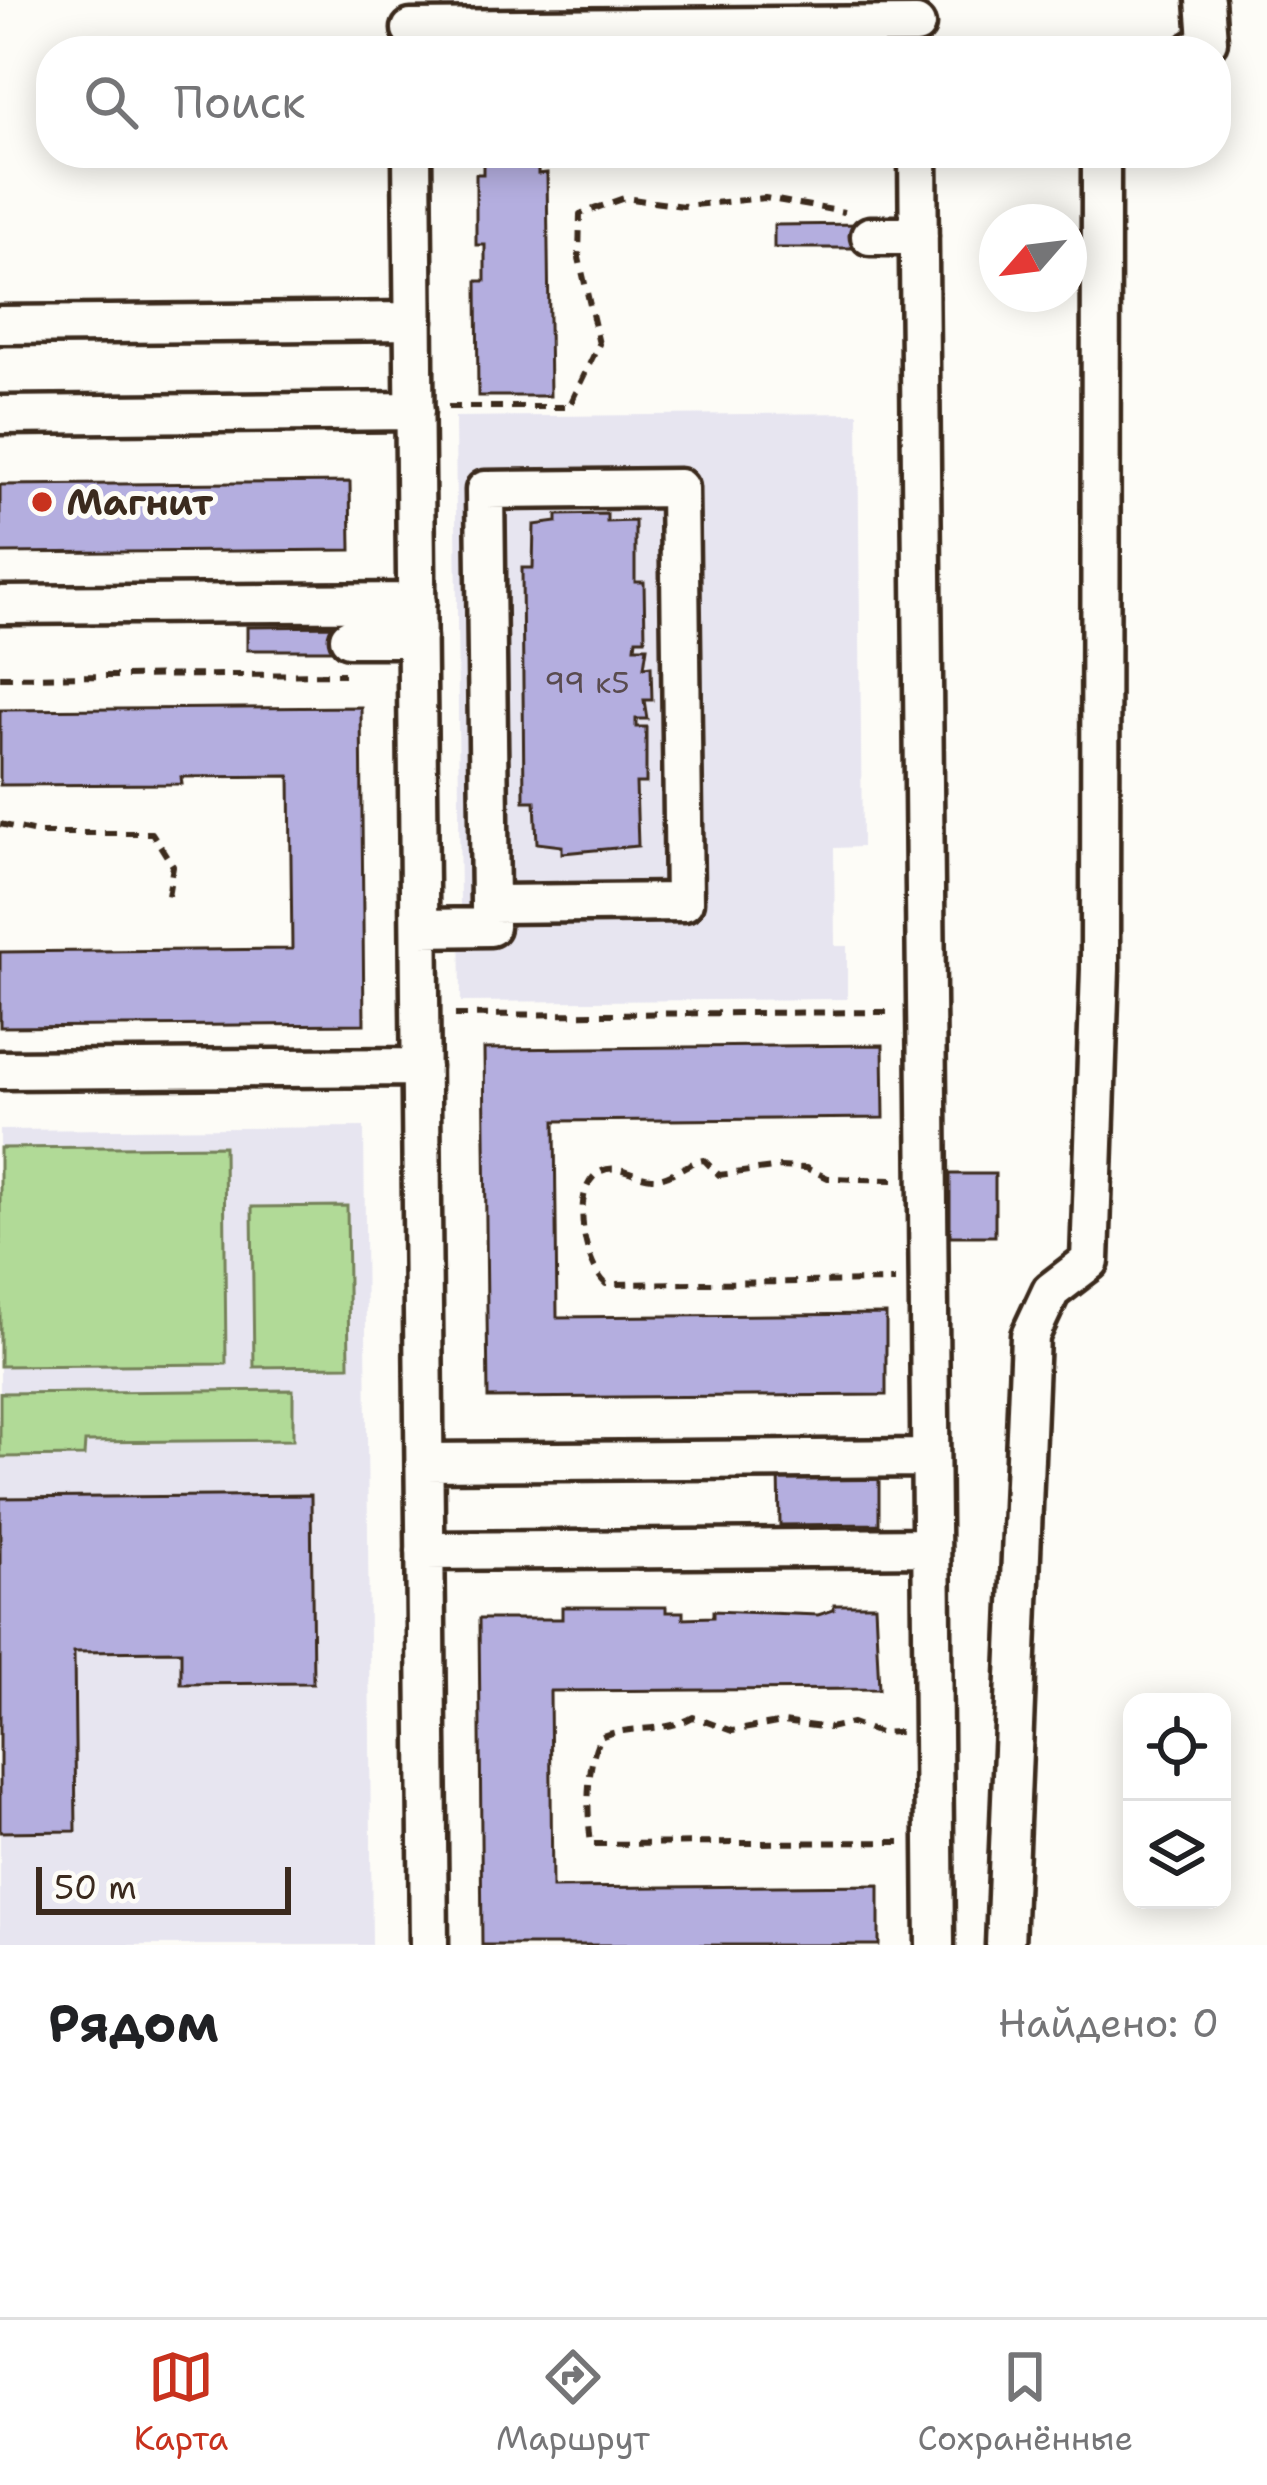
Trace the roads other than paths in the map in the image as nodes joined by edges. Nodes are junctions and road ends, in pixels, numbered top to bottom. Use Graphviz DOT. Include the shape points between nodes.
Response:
graph roads {
  1 [pos="1204,0"];
  2 [pos="916,25"];
  3 [pos="411,27"];
  4 [pos="1208,36"];
  5 [pos="412,168"];
  6 [pos="918,168"];
  7 [pos="1101,168"];
  8 [pos="859,224"];
  9 [pos="919,236"];
  10 [pos="414,322"];
  11 [pos="0,325"];
  12 [pos="415,410"];
  13 [pos="0,415"];
  14 [pos="0,605"];
  15 [pos="417,620"];
  16 [pos="348,656"];
  17 [pos="490,904"];
  18 [pos="419,928"];
  19 [pos="421,1066"];
  20 [pos="0,1070"];
  21 [pos="930,1458"];
  22 [pos="425,1462"];
  23 [pos="931,1547"];
  24 [pos="425,1552"];
  25 [pos="429,1945"];
  26 [pos="935,1945"];
  27 [pos="1005,1945"];
  1 -- 4 [label="lane"];
  2 -- 3 [label="lane"];
  5 -- 10 [label="lane"];
  6 -- 9 [label="lane"];
  7 -- 27 [label="lane" via="1100,969 1090,1261 1051,1291 1030,1336"];
  8 -- 9 [label="lane"];
  9 -- 21 [label="lane"];
  10 -- 11 [label="lane"];
  10 -- 12 [label="lane"];
  12 -- 13 [label="lane"];
  12 -- 15 [label="lane"];
  14 -- 15 [label="lane"];
  15 -- 16 [label="lane"];
  15 -- 18 [label="lane"];
  17 -- 17 [label="lane" via="684,902 679,488 485,490"];
  17 -- 18 [label="lane" via="490,927"];
  18 -- 19 [label="lane"];
  19 -- 20 [label="lane"];
  19 -- 22 [label="lane"];
  21 -- 22 [label="lane"];
  21 -- 23 [label="lane"];
  22 -- 24 [label="lane"];
  23 -- 24 [label="lane"];
  23 -- 26 [label="lane"];
  24 -- 25 [label="lane"];
}
